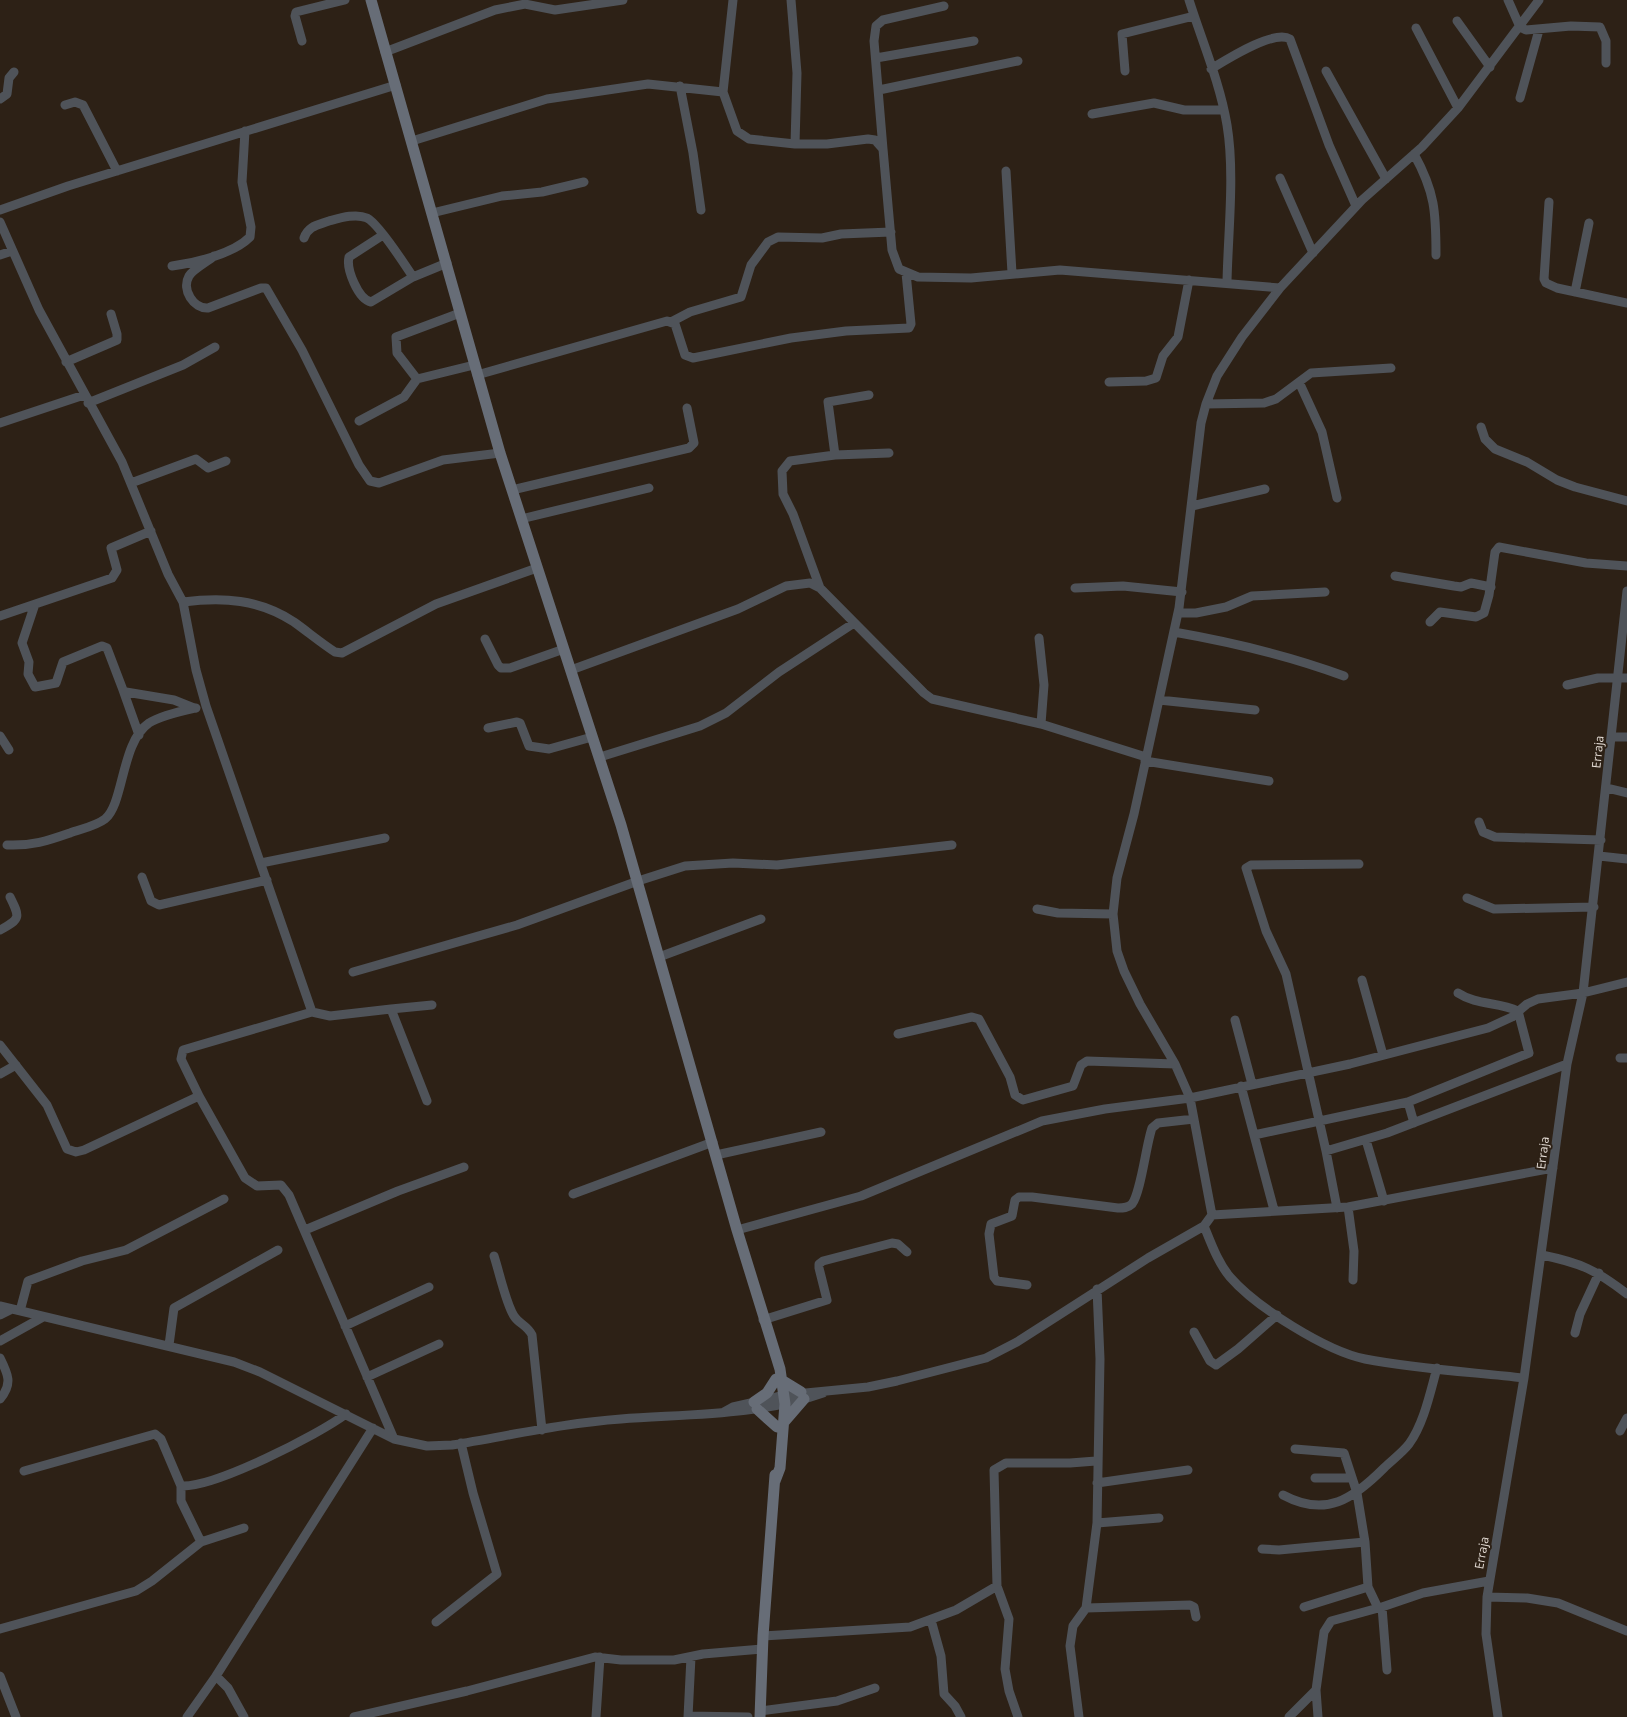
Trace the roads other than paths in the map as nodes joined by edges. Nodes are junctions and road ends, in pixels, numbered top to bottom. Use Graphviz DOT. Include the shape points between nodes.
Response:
graph roads {
  1 [pos="345,0"];
  2 [pos="371,0"];
  3 [pos="623,0"];
  4 [pos="733,0"];
  5 [pos="791,0"];
  6 [pos="1189,0"];
  7 [pos="1508,0"];
  8 [pos="1539,0"];
  9 [pos="944,6"];
  10 [pos="1194,16"];
  11 [pos="1456,21"];
  12 [pos="1416,28"];
  13 [pos="1520,28"];
  14 [pos="1539,30"];
  15 [pos="302,41"];
  16 [pos="974,41"];
  17 [pos="385,52"];
  18 [pos="876,58"];
  19 [pos="1018,61"];
  20 [pos="1606,63"];
  21 [pos="1490,67"];
  22 [pos="1211,69"];
  23 [pos="1125,71"];
  24 [pos="1326,71"];
  25 [pos="14,72"];
  26 [pos="396,85"];
  27 [pos="680,86"];
  28 [pos="879,90"];
  29 [pos="723,92"];
  30 [pos="1520,98"];
  31 [pos="0,99"];
  32 [pos="65,105"];
  33 [pos="1458,108"];
  34 [pos="1224,110"];
  35 [pos="1092,114"];
  36 [pos="245,131"];
  37 [pos="412,141"];
  38 [pos="795,144"];
  39 [pos="883,149"];
  40 [pos="1414,154"];
  41 [pos="117,170"];
  42 [pos="1006,171"];
  43 [pos="1280,178"];
  44 [pos="1386,179"];
  45 [pos="584,182"];
  46 [pos="1549,202"];
  47 [pos="1356,206"];
  48 [pos="0,210"];
  49 [pos="701,210"];
  50 [pos="432,213"];
  51 [pos="0,222"];
  52 [pos="1589,223"];
  53 [pos="891,232"];
  54 [pos="383,235"];
  55 [pos="304,238"];
  56 [pos="12,251"];
  57 [pos="1313,253"];
  58 [pos="0,255"];
  59 [pos="1436,255"];
  60 [pos="214,256"];
  61 [pos="447,263"];
  62 [pos="172,266"];
  63 [pos="906,273"];
  64 [pos="1012,273"];
  65 [pos="413,277"];
  66 [pos="1189,280"];
  67 [pos="1227,282"];
  68 [pos="1280,288"];
  69 [pos="1575,292"];
  70 [pos="1627,303"];
  71 [pos="460,313"];
  72 [pos="111,314"];
  73 [pos="671,322"];
  74 [pos="215,347"];
  75 [pos="66,362"];
  76 [pos="1391,368"];
  77 [pos="475,370"];
  78 [pos="417,379"];
  79 [pos="1109,382"];
  80 [pos="1299,382"];
  81 [pos="869,395"];
  82 [pos="86,399"];
  83 [pos="1206,404"];
  84 [pos="687,408"];
  85 [pos="359,421"];
  86 [pos="0,423"];
  87 [pos="1481,427"];
  88 [pos="888,452"];
  89 [pos="500,453"];
  90 [pos="834,455"];
  91 [pos="226,461"];
  92 [pos="130,483"];
  93 [pos="649,488"];
  94 [pos="1265,489"];
  95 [pos="512,490"];
  96 [pos="1338,498"];
  97 [pos="1627,500"];
  98 [pos="1192,506"];
  99 [pos="521,519"];
  100 [pos="150,532"];
  101 [pos="1627,566"];
  102 [pos="537,568"];
  103 [pos="1395,576"];
  104 [pos="1491,586"];
  105 [pos="820,588"];
  106 [pos="1075,588"];
  107 [pos="1627,591"];
  108 [pos="1182,592"];
  109 [pos="1325,592"];
  110 [pos="183,602"];
  111 [pos="35,604"];
  112 [pos="1626,610"];
  113 [pos="1178,613"];
  114 [pos="0,616"];
  115 [pos="1430,622"];
  116 [pos="854,623"];
  117 [pos="1174,632"];
  118 [pos="1040,638"];
  119 [pos="485,639"];
  120 [pos="564,649"];
  121 [pos="571,670"];
  122 [pos="1344,676"];
  123 [pos="1622,678"];
  124 [pos="1567,685"];
  125 [pos="123,690"];
  126 [pos="1159,700"];
  127 [pos="206,706"];
  128 [pos="194,708"];
  129 [pos="1255,710"];
  130 [pos="1041,724"];
  131 [pos="488,728"];
  132 [pos="139,735"];
  133 [pos="0,736"];
  134 [pos="592,736"];
  135 [pos="1612,737"];
  136 [pos="1627,738"];
  137 [pos="9,750"];
  138 [pos="600,757"];
  139 [pos="1145,759"];
  140 [pos="1269,781"];
  141 [pos="1607,788"];
  142 [pos="1627,794"];
  143 [pos="1479,822"];
  144 [pos="385,838"];
  145 [pos="1601,840"];
  146 [pos="7,845"];
  147 [pos="952,845"];
  148 [pos="1599,856"];
  149 [pos="1627,859"];
  150 [pos="261,863"];
  151 [pos="1359,864"];
  152 [pos="142,877"];
  153 [pos="267,880"];
  154 [pos="638,881"];
  155 [pos="10,897"];
  156 [pos="1467,898"];
  157 [pos="1594,907"];
  158 [pos="1037,909"];
  159 [pos="1112,914"];
  160 [pos="761,919"];
  161 [pos="0,930"];
  162 [pos="659,957"];
  163 [pos="353,972"];
  164 [pos="1362,980"];
  165 [pos="1627,982"];
  166 [pos="1458,993"];
  167 [pos="1583,993"];
  168 [pos="432,1005"];
  169 [pos="391,1009"];
  170 [pos="1518,1011"];
  171 [pos="312,1012"];
  172 [pos="1235,1020"];
  173 [pos="898,1034"];
  174 [pos="0,1045"];
  175 [pos="1383,1055"];
  176 [pos="1176,1064"];
  177 [pos="1567,1064"];
  178 [pos="16,1065"];
  179 [pos="1309,1072"];
  180 [pos="0,1074"];
  181 [pos="1252,1084"];
  182 [pos="1241,1086"];
  183 [pos="199,1096"];
  184 [pos="1190,1098"];
  185 [pos="426,1101"];
  186 [pos="1408,1102"];
  187 [pos="1194,1119"];
  188 [pos="1320,1121"];
  189 [pos="1414,1123"];
  190 [pos="821,1132"];
  191 [pos="1254,1135"];
  192 [pos="1366,1140"];
  193 [pos="713,1142"];
  194 [pos="1326,1151"];
  195 [pos="716,1155"];
  196 [pos="464,1167"];
  197 [pos="1554,1168"];
  198 [pos="573,1194"];
  199 [pos="224,1200"];
  200 [pos="1384,1201"];
  201 [pos="1348,1207"];
  202 [pos="1336,1208"];
  203 [pos="1274,1210"];
  204 [pos="1212,1215"];
  205 [pos="1204,1226"];
  206 [pos="304,1230"];
  207 [pos="737,1230"];
  208 [pos="278,1250"];
  209 [pos="907,1252"];
  210 [pos="1542,1255"];
  211 [pos="494,1256"];
  212 [pos="1599,1273"];
  213 [pos="1353,1280"];
  214 [pos="1027,1285"];
  215 [pos="429,1287"];
  216 [pos="1097,1290"];
  217 [pos="1627,1294"];
  218 [pos="0,1306"];
  219 [pos="16,1310"];
  220 [pos="1277,1315"];
  221 [pos="0,1316"];
  222 [pos="43,1317"];
  223 [pos="763,1320"];
  224 [pos="345,1326"];
  225 [pos="1194,1332"];
  226 [pos="1575,1333"];
  227 [pos="0,1341"];
  228 [pos="439,1344"];
  229 [pos="169,1345"];
  230 [pos="0,1358"];
  231 [pos="1437,1368"];
  232 [pos="367,1377"];
  233 [pos="1524,1378"];
  234 [pos="779,1380"];
  235 [pos="802,1396"];
  236 [pos="0,1399"];
  237 [pos="782,1400"];
  238 [pos="756,1405"];
  239 [pos="346,1414"];
  240 [pos="1627,1418"];
  241 [pos="781,1425"];
  242 [pos="373,1428"];
  243 [pos="542,1430"];
  244 [pos="1620,1431"];
  245 [pos="394,1439"];
  246 [pos="461,1443"];
  247 [pos="1295,1449"];
  248 [pos="1096,1461"];
  249 [pos="1188,1470"];
  250 [pos="24,1471"];
  251 [pos="1316,1478"];
  252 [pos="1352,1478"];
  253 [pos="1097,1483"];
  254 [pos="181,1486"];
  255 [pos="1357,1493"];
  256 [pos="1283,1495"];
  257 [pos="1159,1518"];
  258 [pos="1097,1523"];
  259 [pos="244,1528"];
  260 [pos="201,1542"];
  261 [pos="1365,1542"];
  262 [pos="1262,1549"];
  263 [pos="1489,1581"];
  264 [pos="998,1586"];
  265 [pos="1368,1587"];
  266 [pos="1487,1597"];
  267 [pos="1304,1607"];
  268 [pos="1086,1608"];
  269 [pos="1380,1608"];
  270 [pos="1196,1617"];
  271 [pos="931,1620"];
  272 [pos="436,1622"];
  273 [pos="0,1629"];
  274 [pos="1627,1631"];
  275 [pos="763,1636"];
  276 [pos="762,1649"];
  277 [pos="600,1657"];
  278 [pos="691,1657"];
  279 [pos="1387,1670"];
  280 [pos="0,1676"];
  281 [pos="216,1676"];
  282 [pos="875,1688"];
  283 [pos="1316,1690"];
  284 [pos="760,1714"];
  285 [pos="688,1716"];
  286 [pos="16,1717"];
  287 [pos="188,1717"];
  288 [pos="244,1717"];
  289 [pos="354,1717"];
  290 [pos="596,1717"];
  291 [pos="718,1717"];
  292 [pos="748,1717"];
  293 [pos="961,1717"];
  294 [pos="1018,1717"];
  295 [pos="1079,1717"];
  296 [pos="1290,1717"];
  297 [pos="1318,1717"];
  298 [pos="1498,1717"];
  1 -- 15 [label="street" via="296,12"];
  2 -- 17 [label="main road"];
  3 -- 17 [label="street" via="555,10 525,4 495,10"];
  4 -- 29 [label="street"];
  5 -- 38 [label="street" via="797,73"];
  6 -- 10 [label="street"];
  7 -- 13 [label="street"];
  8 -- 13 [label="street"];
  9 -- 18 [label="street" via="879,23 875,32"];
  10 -- 22 [label="street"];
  10 -- 23 [label="street" via="1122,34"];
  11 -- 21 [label="street"];
  12 -- 33 [label="street"];
  13 -- 14 [label="street"];
  13 -- 21 [label="street"];
  14 -- 20 [label="street" via="1600,27 1606,41"];
  14 -- 30 [label="street"];
  16 -- 18 [label="street"];
  17 -- 26 [label="main road"];
  18 -- 28 [label="street"];
  19 -- 28 [label="street"];
  21 -- 33 [label="street"];
  22 -- 34 [label="street"];
  22 -- 47 [label="street" via="1249,47 1282,37 1290,39 1319,120"];
  24 -- 44 [label="street"];
  25 -- 31 [label="street" via="9,78 7,94"];
  26 -- 36 [label="street"];
  26 -- 37 [label="main road"];
  27 -- 29 [label="street"];
  27 -- 37 [label="street" via="648,84 547,98"];
  27 -- 49 [label="street"];
  28 -- 39 [label="street"];
  29 -- 38 [label="street" via="737,131 745,137"];
  32 -- 41 [label="street" via="75,102 83,105"];
  33 -- 40 [label="street"];
  34 -- 35 [label="street" via="1184,110 1154,103"];
  34 -- 67 [label="street" via="1230,159"];
  36 -- 41 [label="street"];
  36 -- 60 [label="street" via="242,182 250,234 247,240"];
  37 -- 50 [label="main road"];
  38 -- 39 [label="street" via="868,139"];
  39 -- 53 [label="street"];
  40 -- 44 [label="street"];
  40 -- 59 [label="street" via="1434,199"];
  41 -- 48 [label="street"];
  42 -- 64 [label="street"];
  43 -- 57 [label="street"];
  44 -- 47 [label="street"];
  45 -- 50 [label="street" via="542,192 502,196"];
  46 -- 69 [label="street" via="1544,279 1550,286"];
  47 -- 57 [label="street"];
  50 -- 61 [label="main road"];
  51 -- 56 [label="street"];
  52 -- 69 [label="street"];
  53 -- 63 [label="street" via="896,263"];
  53 -- 73 [label="street" via="822,238 778,237 768,242 751,265 741,297 690,312"];
  54 -- 55 [label="street" via="367,218 352,217 314,226"];
  54 -- 65 [label="street"];
  54 -- 65 [label="street" via="349,257 356,287 371,302"];
  56 -- 58 [label="street"];
  56 -- 75 [label="street"];
  57 -- 68 [label="street"];
  60 -- 62 [label="street"];
  60 -- 89 [label="street" via="189,276 190,296 196,306 208,308 266,288 302,350 359,465 370,480 379,483 390,481 443,460"];
  61 -- 65 [label="street"];
  61 -- 71 [label="main road"];
  63 -- 64 [label="street" via="918,277 971,278"];
  63 -- 73 [label="street" via="909,328 791,338 694,358 685,355 675,324"];
  64 -- 66 [label="street" via="1060,270"];
  66 -- 67 [label="street"];
  66 -- 79 [label="street" via="1178,337 1163,356 1156,378"];
  67 -- 68 [label="street"];
  68 -- 83 [label="street" via="1227,358"];
  69 -- 70 [label="street"];
  71 -- 77 [label="main road"];
  71 -- 78 [label="street" via="396,337 397,353"];
  72 -- 75 [label="street" via="117,340"];
  73 -- 77 [label="street"];
  74 -- 82 [label="street" via="174,369"];
  75 -- 82 [label="street"];
  76 -- 80 [label="street" via="1322,371 1311,373"];
  77 -- 78 [label="street"];
  77 -- 89 [label="main road"];
  78 -- 85 [label="street" via="404,397"];
  80 -- 83 [label="street" via="1276,399 1264,403"];
  80 -- 96 [label="street" via="1322,432"];
  81 -- 90 [label="street" via="828,402"];
  82 -- 86 [label="street"];
  82 -- 92 [label="street"];
  83 -- 98 [label="street"];
  84 -- 95 [label="street" via="694,443 689,448"];
  87 -- 97 [label="street" via="1485,439 1495,449 1575,487"];
  88 -- 90 [label="street"];
  89 -- 95 [label="main road"];
  90 -- 105 [label="street" via="790,461 782,471 783,494"];
  91 -- 92 [label="street" via="208,468 196,459"];
  92 -- 100 [label="street"];
  93 -- 99 [label="street"];
  94 -- 98 [label="street"];
  95 -- 99 [label="main road"];
  98 -- 108 [label="street"];
  99 -- 102 [label="main road"];
  100 -- 110 [label="street"];
  100 -- 111 [label="street" via="112,548 117,570 112,578"];
  101 -- 104 [label="street" via="1586,563 1498,547"];
  102 -- 110 [label="street" via="444,600 342,653 325,646 293,621 252,602 226,598"];
  102 -- 120 [label="main road"];
  103 -- 104 [label="street" via="1461,587 1471,583"];
  104 -- 115 [label="street" via="1487,606 1481,616 1440,612"];
  105 -- 116 [label="street"];
  105 -- 121 [label="street" via="810,583 786,586 738,608"];
  106 -- 108 [label="street" via="1123,586"];
  107 -- 112 [label="street, Erraja"];
  108 -- 113 [label="street"];
  109 -- 113 [label="street" via="1252,596 1226,607"];
  110 -- 127 [label="street"];
  111 -- 114 [label="street"];
  111 -- 125 [label="street" via="22,643 34,687 56,682 63,662 102,646 107,648"];
  112 -- 123 [label="street, Erraja"];
  113 -- 117 [label="street"];
  116 -- 130 [label="street" via="932,699"];
  116 -- 138 [label="street" via="778,672 726,713 700,726"];
  117 -- 122 [label="street" via="1216,639 1305,662"];
  117 -- 126 [label="street"];
  118 -- 130 [label="street" via="1044,686"];
  119 -- 120 [label="street" via="501,668 510,668"];
  120 -- 121 [label="main road"];
  121 -- 134 [label="main road"];
  123 -- 124 [label="street" via="1598,678"];
  123 -- 135 [label="street, Erraja"];
  125 -- 128 [label="street" via="174,700"];
  125 -- 132 [label="street"];
  126 -- 129 [label="street"];
  126 -- 139 [label="street"];
  127 -- 128 [label="street"];
  127 -- 150 [label="street"];
  128 -- 132 [label="street" via="149,723"];
  130 -- 139 [label="street"];
  131 -- 134 [label="street" via="520,723 529,746 545,750"];
  132 -- 146 [label="street" via="131,747 114,805 104,820 41,844"];
  133 -- 137 [label="street"];
  134 -- 138 [label="main road"];
  135 -- 136 [label="street"];
  135 -- 141 [label="street, Erraja"];
  138 -- 154 [label="main road"];
  139 -- 140 [label="street"];
  139 -- 159 [label="street" via="1118,872"];
  141 -- 142 [label="street"];
  141 -- 145 [label="street, Erraja"];
  143 -- 145 [label="street" via="1483,832 1495,837"];
  144 -- 150 [label="street"];
  145 -- 148 [label="street, Erraja"];
  147 -- 154 [label="street" via="777,865 694,865"];
  148 -- 149 [label="street"];
  148 -- 157 [label="street, Erraja"];
  150 -- 153 [label="street"];
  151 -- 179 [label="street" via="1252,865 1246,868 1266,931 1286,974"];
  152 -- 153 [label="street" via="151,901 159,905"];
  153 -- 171 [label="street"];
  154 -- 162 [label="main road"];
  154 -- 163 [label="street" via="517,925"];
  155 -- 161 [label="street" via="17,910 17,918"];
  156 -- 157 [label="street" via="1494,909"];
  157 -- 167 [label="street, Erraja"];
  158 -- 159 [label="street"];
  159 -- 176 [label="street" via="1117,952 1124,971"];
  160 -- 162 [label="street"];
  162 -- 193 [label="main road"];
  164 -- 175 [label="street"];
  165 -- 167 [label="street"];
  166 -- 170 [label="street" via="1467,999 1494,1002"];
  167 -- 170 [label="street" via="1538,999"];
  167 -- 177 [label="street, Erraja"];
  168 -- 169 [label="street"];
  169 -- 171 [label="street" via="330,1016"];
  169 -- 185 [label="street"];
  170 -- 175 [label="street" via="1488,1028"];
  170 -- 186 [label="street" via="1529,1050 1526,1055"];
  171 -- 183 [label="street" via="183,1050 181,1058"];
  172 -- 181 [label="street"];
  173 -- 176 [label="street" via="972,1017 979,1019 1010,1076 1015,1096 1020,1100 1072,1086 1081,1065 1088,1061"];
  174 -- 178 [label="street"];
  175 -- 179 [label="street"];
  176 -- 184 [label="street"];
  177 -- 189 [label="street"];
  177 -- 197 [label="street, Erraja"];
  178 -- 180 [label="street"];
  178 -- 183 [label="street" via="47,1105 65,1146 73,1152 84,1150"];
  179 -- 181 [label="street"];
  179 -- 188 [label="street"];
  181 -- 182 [label="street"];
  182 -- 184 [label="street"];
  182 -- 191 [label="street"];
  183 -- 206 [label="street" via="245,1178 257,1186 275,1184 285,1188"];
  184 -- 187 [label="street"];
  184 -- 207 [label="street" via="1042,1121 861,1196"];
  186 -- 188 [label="street"];
  186 -- 189 [label="street"];
  187 -- 204 [label="street"];
  187 -- 214 [label="street" via="1158,1123 1152,1128 1137,1192 1127,1208 1032,1197 1015,1200 1012,1216 991,1224 989,1234 994,1277 997,1281"];
  188 -- 191 [label="street"];
  188 -- 194 [label="street"];
  189 -- 192 [label="street"];
  190 -- 195 [label="street"];
  191 -- 203 [label="street"];
  192 -- 194 [label="street"];
  192 -- 200 [label="street"];
  193 -- 195 [label="main road"];
  193 -- 198 [label="street"];
  194 -- 202 [label="street"];
  195 -- 207 [label="main road"];
  196 -- 206 [label="street"];
  197 -- 200 [label="street"];
  197 -- 210 [label="street, Erraja"];
  199 -- 219 [label="street" via="126,1250 82,1261 28,1281"];
  200 -- 201 [label="street"];
  201 -- 202 [label="street"];
  201 -- 213 [label="street" via="1354,1251"];
  202 -- 203 [label="street"];
  203 -- 204 [label="street"];
  204 -- 205 [label="street"];
  205 -- 216 [label="street"];
  205 -- 220 [label="street" via="1229,1276"];
  206 -- 224 [label="street"];
  207 -- 223 [label="main road"];
  208 -- 229 [label="street" via="174,1308"];
  209 -- 223 [label="street" via="892,1243 823,1261 819,1268 827,1300"];
  210 -- 212 [label="street" via="1573,1261"];
  210 -- 233 [label="street, Erraja"];
  211 -- 243 [label="street" via="512,1313 532,1335"];
  212 -- 217 [label="street"];
  212 -- 226 [label="street"];
  215 -- 224 [label="street"];
  216 -- 235 [label="street" via="1017,1342 986,1358 897,1381"];
  216 -- 248 [label="street" via="1100,1359"];
  218 -- 219 [label="street"];
  219 -- 221 [label="street"];
  219 -- 222 [label="street"];
  220 -- 225 [label="street" via="1216,1365 1210,1361"];
  220 -- 231 [label="street" via="1345,1353"];
  222 -- 227 [label="street"];
  222 -- 229 [label="street"];
  223 -- 234 [label="main road"];
  224 -- 232 [label="street"];
  228 -- 232 [label="street"];
  229 -- 239 [label="street" via="249,1367"];
  230 -- 236 [label="street" via="9,1377 9,1384"];
  231 -- 233 [label="street"];
  231 -- 255 [label="street" via="1416,1431 1408,1445"];
  232 -- 245 [label="street"];
  233 -- 263 [label="street, Erraja"];
  234 -- 235 [label="main road"];
  234 -- 237 [label="main road"];
  234 -- 238 [label="main road"];
  235 -- 237 [label="street"];
  235 -- 241 [label="main road"];
  237 -- 238 [label="street"];
  237 -- 241 [label="main road"];
  238 -- 241 [label="main road"];
  238 -- 243 [label="street" via="732,1407 724,1412 619,1419"];
  239 -- 242 [label="street"];
  239 -- 254 [label="street" via="312,1436 251,1464 208,1482"];
  240 -- 244 [label="street"];
  241 -- 275 [label="main road" via="780,1468 775,1481"];
  242 -- 245 [label="street"];
  242 -- 281 [label="street"];
  243 -- 246 [label="street"];
  245 -- 246 [label="street" via="427,1446"];
  246 -- 272 [label="street" via="474,1500 497,1574"];
  247 -- 252 [label="street" via="1340,1451 1347,1458"];
  248 -- 253 [label="street"];
  248 -- 264 [label="street" via="1006,1463 994,1470"];
  249 -- 253 [label="street"];
  250 -- 254 [label="street" via="155,1434 161,1439"];
  251 -- 252 [label="street"];
  252 -- 255 [label="street"];
  253 -- 258 [label="street"];
  254 -- 260 [label="street" via="181,1501"];
  255 -- 256 [label="street" via="1339,1503 1306,1505"];
  255 -- 261 [label="street"];
  257 -- 258 [label="street"];
  258 -- 268 [label="street"];
  259 -- 260 [label="street"];
  260 -- 273 [label="street" via="136,1591"];
  261 -- 262 [label="street"];
  261 -- 265 [label="street"];
  263 -- 266 [label="street, Erraja"];
  263 -- 269 [label="street" via="1423,1593"];
  264 -- 271 [label="street"];
  264 -- 294 [label="street" via="1009,1619 1005,1669"];
  265 -- 267 [label="street"];
  265 -- 269 [label="street"];
  266 -- 274 [label="street" via="1558,1603"];
  266 -- 298 [label="street, Erraja" via="1486,1634"];
  268 -- 270 [label="street" via="1190,1605 1194,1607"];
  268 -- 295 [label="street" via="1070,1635"];
  269 -- 279 [label="street"];
  269 -- 283 [label="street" via="1334,1620 1326,1626"];
  271 -- 275 [label="street" via="910,1627"];
  271 -- 293 [label="street" via="941,1656 944,1694"];
  275 -- 276 [label="main road"];
  276 -- 278 [label="street"];
  276 -- 284 [label="main road"];
  277 -- 278 [label="street" via="649,1661"];
  277 -- 289 [label="street"];
  277 -- 290 [label="street"];
  278 -- 285 [label="street"];
  280 -- 286 [label="street"];
  281 -- 287 [label="street"];
  281 -- 288 [label="street" via="228,1688"];
  282 -- 284 [label="street" via="845,1700"];
  283 -- 296 [label="street"];
  283 -- 297 [label="street"];
  285 -- 291 [label="street"];
  291 -- 292 [label="street"];
}
